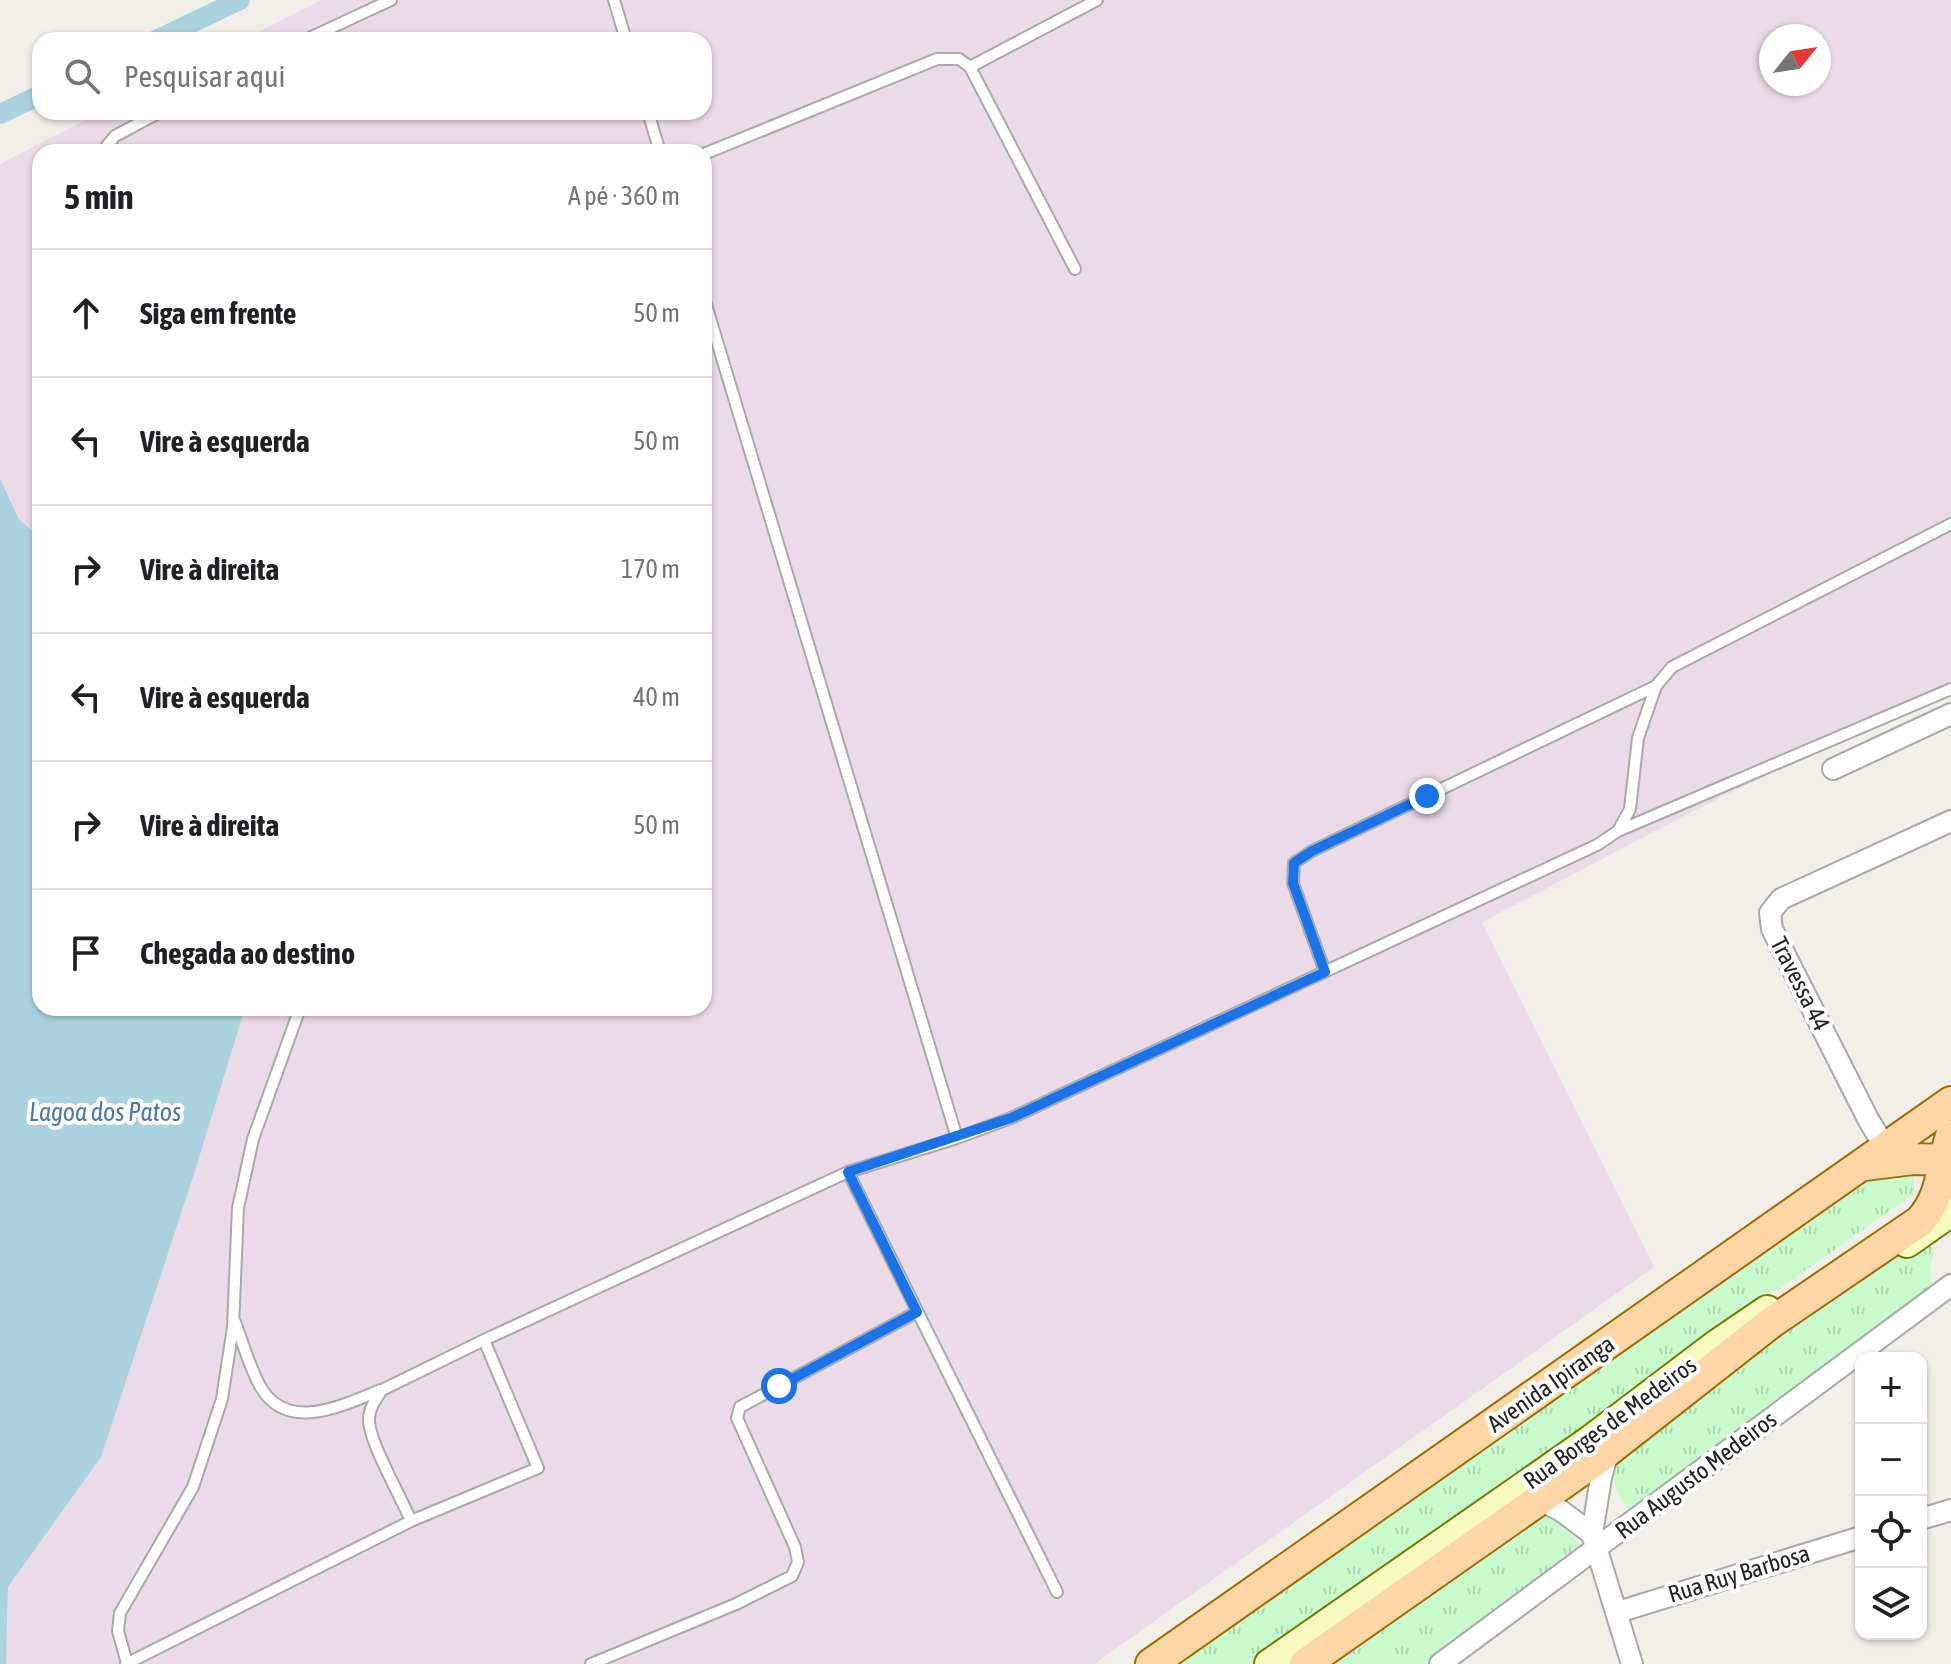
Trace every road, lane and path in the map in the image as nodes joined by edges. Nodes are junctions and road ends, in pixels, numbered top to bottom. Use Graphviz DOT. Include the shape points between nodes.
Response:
graph roads {
  1 [pos="391,0"];
  2 [pos="614,0"];
  3 [pos="1097,0"];
  4 [pos="322,32"];
  5 [pos="624,32"];
  6 [pos="970,67"];
  7 [pos="145,120"];
  8 [pos="650,120"];
  9 [pos="108,144"];
  10 [pos="658,144"];
  11 [pos="712,151"];
  12 [pos="1075,269"];
  13 [pos="712,325"];
  14 [pos="1951,524"];
  15 [pos="1656,686"];
  16 [pos="1951,689"];
  17 [pos="1951,714"];
  18 [pos="1833,769"];
  19 [pos="1951,821"];
  20 [pos="1618,831"];
  21 [pos="1325,972"];
  22 [pos="297,1016"];
  23 [pos="1951,1102"];
  24 [pos="957,1138"];
  25 [pos="1876,1157"];
  26 [pos="848,1172"];
  27 [pos="1948,1174"];
  28 [pos="1951,1285"];
  29 [pos="917,1312"];
  30 [pos="233,1317"];
  31 [pos="484,1340"];
  32 [pos="382,1390"];
  33 [pos="1609,1447"];
  34 [pos="1532,1504"];
  35 [pos="1951,1510"];
  36 [pos="1927,1517"];
  37 [pos="411,1521"];
  38 [pos="1855,1539"];
  39 [pos="1594,1541"];
  40 [pos="1057,1592"];
  41 [pos="1618,1612"];
  42 [pos="126,1664"];
  43 [pos="591,1664"];
  44 [pos="1151,1664"];
  45 [pos="1269,1664"];
  46 [pos="1288,1664"];
  47 [pos="1305,1664"];
  48 [pos="1440,1664"];
  49 [pos="1632,1664"];
  1 -- 4 [label="lane"];
  2 -- 5 [label="lane"];
  3 -- 6 [label="lane"];
  6 -- 11 [label="lane" via="959,59 937,59"];
  6 -- 12 [label="lane"];
  7 -- 9 [label="lane"];
  8 -- 10 [label="lane"];
  13 -- 24 [label="lane"];
  14 -- 15 [label="lane" via="1672,667"];
  15 -- 20 [label="lane" via="1638,738 1630,809"];
  15 -- 21 [label="lane" via="1294,863 1293,883"];
  16 -- 20 [label="lane"];
  17 -- 18 [label="street"];
  19 -- 25 [label="street, Travessa 44" via="1781,899 1770,913 1772,929 1868,1119"];
  20 -- 21 [label="lane"];
  21 -- 24 [label="lane"];
  22 -- 30 [label="lane" via="253,1139 238,1208"];
  23 -- 25 [label="main road, Avenida Ipiranga"];
  24 -- 26 [label="lane"];
  25 -- 27 [label="main road" via="1913,1159"];
  25 -- 44 [label="main road, Avenida Ipiranga"];
  26 -- 29 [label="lane"];
  26 -- 31 [label="lane"];
  27 -- 33 [label="main road, Rua Borges de Medeiros" via="1920,1221 1772,1322"];
  27 -- 45 [label="main road, Rua Borges de Medeiros" via="1589,1441"];
  28 -- 39 [label="street, Rua Augusto Medeiros"];
  29 -- 40 [label="lane"];
  29 -- 43 [label="lane" via="740,1407 737,1418 795,1547 798,1562 792,1576"];
  30 -- 32 [label="lane" via="260,1386 275,1405 296,1412 325,1412"];
  30 -- 42 [label="lane" via="222,1399 193,1487 120,1613 118,1631"];
  31 -- 32 [label="lane"];
  31 -- 37 [label="lane" via="538,1468"];
  32 -- 37 [label="lane" via="368,1422"];
  33 -- 34 [label="main road, Rua Borges de Medeiros"];
  33 -- 39 [label="street"];
  34 -- 39 [label="street" via="1560,1510"];
  34 -- 46 [label="main road" via="1473,1536"];
  34 -- 47 [label="main road, Rua Borges de Medeiros"];
  35 -- 36 [label="street"];
  37 -- 42 [label="lane"];
  38 -- 41 [label="street, Rua Ruy Barbosa"];
  39 -- 41 [label="street"];
  39 -- 48 [label="street, Rua Augusto Medeiros"];
  41 -- 49 [label="street"];
}
